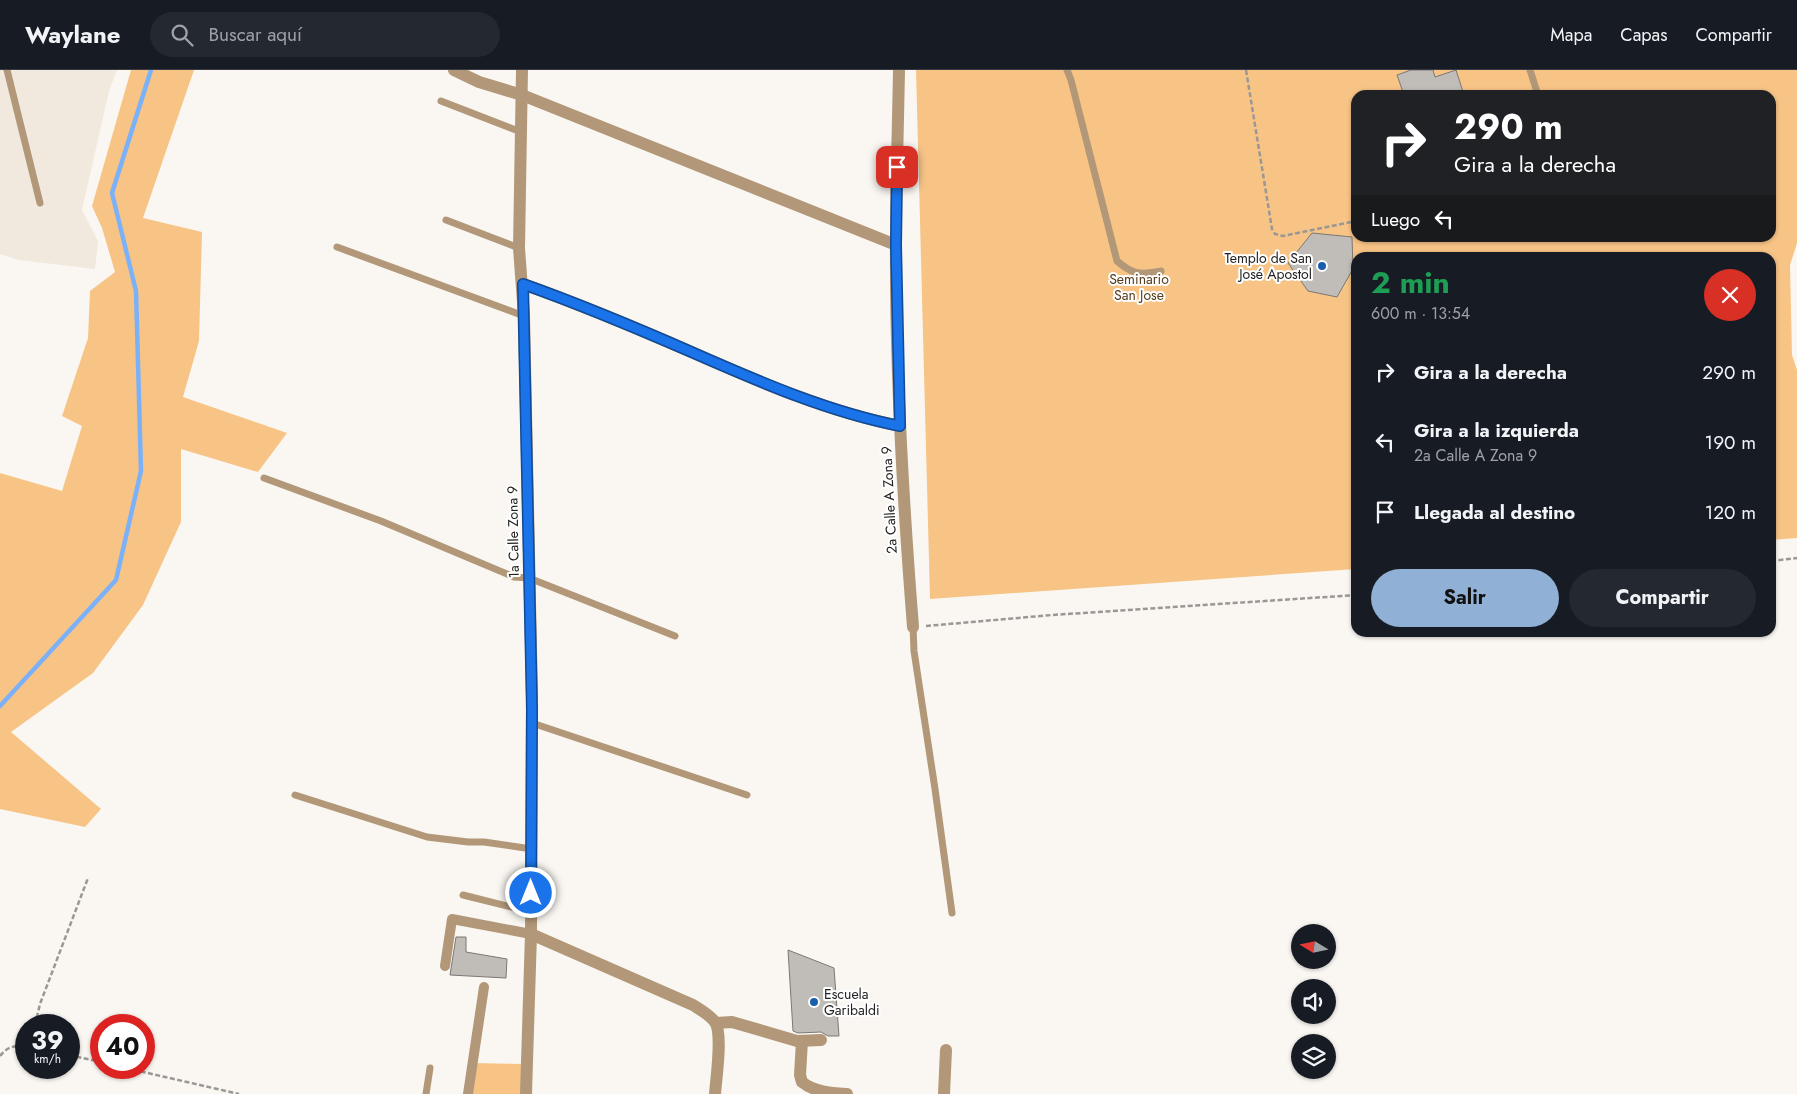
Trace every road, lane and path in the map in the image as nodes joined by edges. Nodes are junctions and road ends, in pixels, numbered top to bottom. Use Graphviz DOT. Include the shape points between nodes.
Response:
graph roads {
  1 [pos="7,70"];
  2 [pos="454,70"];
  3 [pos="522,70"];
  4 [pos="899,70"];
  5 [pos="1067,70"];
  6 [pos="1246,70"];
  7 [pos="1530,70"];
  8 [pos="1536,90"];
  9 [pos="522,95"];
  10 [pos="441,101"];
  11 [pos="520,132"];
  12 [pos="40,203"];
  13 [pos="446,220"];
  14 [pos="1351,222"];
  15 [pos="896,245"];
  16 [pos="337,247"];
  17 [pos="519,248"];
  18 [pos="1161,271"];
  19 [pos="523,284"];
  20 [pos="524,316"];
  21 [pos="900,426"];
  22 [pos="264,478"];
  23 [pos="1797,558"];
  24 [pos="1776,560"];
  25 [pos="529,578"];
  26 [pos="1351,595"];
  27 [pos="913,627"];
  28 [pos="675,636"];
  29 [pos="532,723"];
  30 [pos="295,795"];
  31 [pos="747,795"];
  32 [pos="532,849"];
  33 [pos="88,878"];
  34 [pos="463,896"];
  35 [pos="531,912"];
  36 [pos="952,913"];
  37 [pos="531,934"];
  38 [pos="445,966"];
  39 [pos="484,987"];
  40 [pos="38,1014"];
  41 [pos="716,1023"];
  42 [pos="821,1040"];
  43 [pos="802,1041"];
  44 [pos="15,1046"];
  45 [pos="946,1050"];
  46 [pos="0,1056"];
  47 [pos="430,1068"];
  48 [pos="155,1075"];
  49 [pos="239,1094"];
  50 [pos="426,1094"];
  51 [pos="468,1094"];
  52 [pos="526,1094"];
  53 [pos="715,1094"];
  54 [pos="847,1094"];
  55 [pos="944,1094"];
  1 -- 12 [label="lane"];
  2 -- 9 [label="street" via="479,82"];
  3 -- 9 [label="street, 1a Calle Zona 9"];
  4 -- 15 [label="street, 2a Calle A Zona 9"];
  5 -- 18 [label="lane" via="1117,261 1125,268 1143,274"];
  6 -- 14 [label="path" via="1275,234 1283,236"];
  7 -- 8 [label="lane"];
  9 -- 11 [label="street, 1a Calle Zona 9"];
  9 -- 15 [label="street"];
  10 -- 11 [label="lane"];
  11 -- 17 [label="street, 1a Calle Zona 9"];
  13 -- 17 [label="lane"];
  15 -- 21 [label="street, 2a Calle A Zona 9"];
  16 -- 20 [label="lane"];
  17 -- 19 [label="street, 1a Calle Zona 9"];
  19 -- 20 [label="street, 1a Calle Zona 9"];
  19 -- 21 [label="street" via="739,373 868,420"];
  20 -- 25 [label="street, 1a Calle Zona 9"];
  21 -- 27 [label="street, 2a Calle A Zona 9"];
  22 -- 25 [label="lane" via="381,521 514,577"];
  23 -- 24 [label="path"];
  25 -- 28 [label="lane"];
  25 -- 29 [label="street, 1a Calle Zona 9"];
  26 -- 27 [label="path"];
  27 -- 36 [label="lane"];
  29 -- 31 [label="lane"];
  29 -- 32 [label="street, 1a Calle Zona 9"];
  30 -- 32 [label="lane" via="427,837"];
  32 -- 35 [label="street, 1a Calle Zona 9"];
  33 -- 40 [label="path"];
  34 -- 35 [label="lane"];
  35 -- 37 [label="street, 1a Calle Zona 9"];
  37 -- 38 [label="street" via="452,918"];
  37 -- 41 [label="street" via="693,1005"];
  37 -- 52 [label="street, 1a Calle Zona 9"];
  39 -- 51 [label="street"];
  41 -- 43 [label="street" via="732,1022"];
  41 -- 53 [label="street"];
  42 -- 43 [label="street"];
  43 -- 54 [label="street" via="802,1082 819,1090"];
  44 -- 46 [label="path" via="4,1050"];
  45 -- 55 [label="street"];
  47 -- 50 [label="lane"];
  48 -- 49 [label="path"];
}
